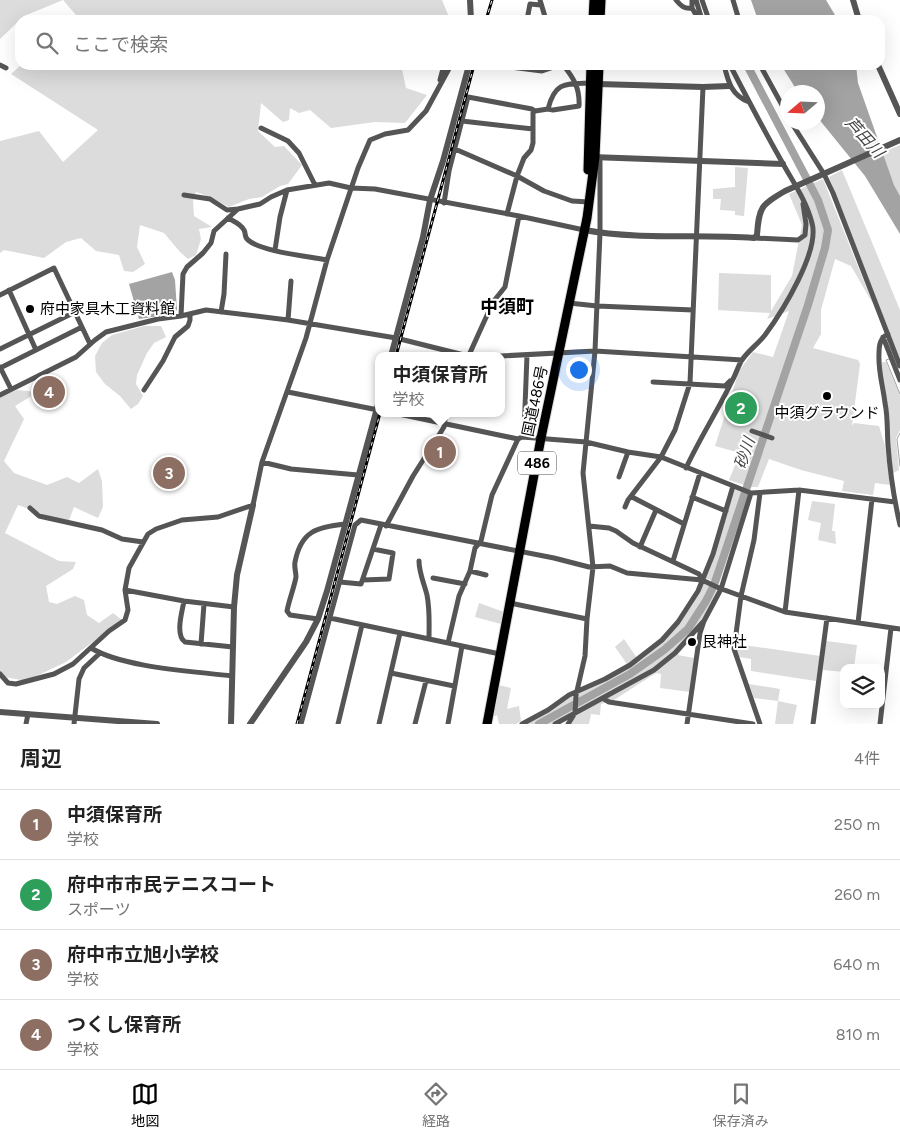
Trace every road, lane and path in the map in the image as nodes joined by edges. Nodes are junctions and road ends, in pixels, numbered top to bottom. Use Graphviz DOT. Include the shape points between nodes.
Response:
graph roads {
  1 [pos="470,0"];
  2 [pos="594,0"];
  3 [pos="601,0"];
  4 [pos="676,0"];
  5 [pos="694,0"];
  6 [pos="702,0"];
  7 [pos="733,0"];
  8 [pos="852,0"];
  9 [pos="540,2"];
  10 [pos="692,8"];
  11 [pos="471,15"];
  12 [pos="528,15"];
  13 [pos="544,15"];
  14 [pos="593,15"];
  15 [pos="600,15"];
  16 [pos="697,15"];
  17 [pos="698,15"];
  18 [pos="707,15"];
  19 [pos="738,15"];
  20 [pos="857,15"];
  21 [pos="443,70"];
  22 [pos="448,70"];
  23 [pos="468,70"];
  24 [pos="568,70"];
  25 [pos="592,70"];
  26 [pos="598,70"];
  27 [pos="725,70"];
  28 [pos="733,70"];
  29 [pos="763,70"];
  30 [pos="880,70"];
  31 [pos="594,83"];
  32 [pos="576,84"];
  33 [pos="439,85"];
  34 [pos="730,86"];
  35 [pos="702,87"];
  36 [pos="780,101"];
  37 [pos="749,102"];
  38 [pos="548,109"];
  39 [pos="535,111"];
  40 [pos="900,114"];
  41 [pos="462,120"];
  42 [pos="261,128"];
  43 [pos="533,129"];
  44 [pos="796,130"];
  45 [pos="900,140"];
  46 [pos="455,149"];
  47 [pos="591,157"];
  48 [pos="700,162"];
  49 [pos="783,164"];
  50 [pos="824,174"];
  51 [pos="517,176"];
  52 [pos="316,185"];
  53 [pos="800,185"];
  54 [pos="351,188"];
  55 [pos="287,190"];
  56 [pos="184,195"];
  57 [pos="430,200"];
  58 [pos="589,202"];
  59 [pos="444,203"];
  60 [pos="238,209"];
  61 [pos="507,214"];
  62 [pos="519,216"];
  63 [pos="228,218"];
  64 [pos="584,230"];
  65 [pos="600,233"];
  66 [pos="696,236"];
  67 [pos="754,238"];
  68 [pos="275,250"];
  69 [pos="226,254"];
  70 [pos="327,260"];
  71 [pos="291,281"];
  72 [pos="9,290"];
  73 [pos="0,295"];
  74 [pos="569,303"];
  75 [pos="597,306"];
  76 [pos="694,310"];
  77 [pos="75,312"];
  78 [pos="221,312"];
  79 [pos="190,314"];
  80 [pos="181,316"];
  81 [pos="288,320"];
  82 [pos="310,325"];
  83 [pos="82,328"];
  84 [pos="29,335"];
  85 [pos="886,335"];
  86 [pos="396,338"];
  87 [pos="90,344"];
  88 [pos="0,349"];
  89 [pos="36,350"];
  90 [pos="595,351"];
  91 [pos="392,352"];
  92 [pos="452,352"];
  93 [pos="470,352"];
  94 [pos="560,352"];
  95 [pos="527,355"];
  96 [pos="505,356"];
  97 [pos="691,357"];
  98 [pos="742,360"];
  99 [pos="900,366"];
  100 [pos="0,367"];
  101 [pos="733,380"];
  102 [pos="900,380"];
  103 [pos="653,382"];
  104 [pos="690,383"];
  105 [pos="11,389"];
  106 [pos="144,390"];
  107 [pos="288,392"];
  108 [pos="0,395"];
  109 [pos="375,409"];
  110 [pos="376,417"];
  111 [pos="412,417"];
  112 [pos="445,417"];
  113 [pos="444,424"];
  114 [pos="752,431"];
  115 [pos="520,438"];
  116 [pos="541,438"];
  117 [pos="772,438"];
  118 [pos="586,442"];
  119 [pos="628,452"];
  120 [pos="661,457"];
  121 [pos="262,462"];
  122 [pos="686,468"];
  123 [pos="700,473"];
  124 [pos="358,475"];
  125 [pos="619,477"];
  126 [pos="733,486"];
  127 [pos="799,490"];
  128 [pos="751,493"];
  129 [pos="760,493"];
  130 [pos="632,497"];
  131 [pos="692,497"];
  132 [pos="872,499"];
  133 [pos="895,502"];
  134 [pos="253,505"];
  135 [pos="625,507"];
  136 [pos="30,508"];
  137 [pos="656,510"];
  138 [pos="726,511"];
  139 [pos="345,524"];
  140 [pos="684,524"];
  141 [pos="383,525"];
  142 [pos="589,526"];
  143 [pos="900,526"];
  144 [pos="142,542"];
  145 [pos="477,544"];
  146 [pos="640,547"];
  147 [pos="373,549"];
  148 [pos="520,552"];
  149 [pos="419,561"];
  150 [pos="673,561"];
  151 [pos="594,567"];
  152 [pos="470,570"];
  153 [pos="486,575"];
  154 [pos="434,578"];
  155 [pos="363,580"];
  156 [pos="702,580"];
  157 [pos="340,582"];
  158 [pos="465,584"];
  159 [pos="720,588"];
  160 [pos="125,590"];
  161 [pos="741,596"];
  162 [pos="184,601"];
  163 [pos="510,603"];
  164 [pos="204,604"];
  165 [pos="234,607"];
  166 [pos="785,612"];
  167 [pos="330,618"];
  168 [pos="827,618"];
  169 [pos="318,619"];
  170 [pos="587,619"];
  171 [pos="704,621"];
  172 [pos="858,623"];
  173 [pos="362,625"];
  174 [pos="891,628"];
  175 [pos="900,629"];
  176 [pos="400,633"];
  177 [pos="429,639"];
  178 [pos="448,643"];
  179 [pos="201,644"];
  180 [pos="462,646"];
  181 [pos="233,647"];
  182 [pos="91,648"];
  183 [pos="100,653"];
  184 [pos="500,654"];
  185 [pos="391,673"];
  186 [pos="0,674"];
  187 [pos="232,676"];
  188 [pos="426,681"];
  189 [pos="454,686"];
  190 [pos="576,693"];
  191 [pos="604,699"];
  192 [pos="0,712"];
  193 [pos="575,713"];
  194 [pos="28,714"];
  195 [pos="689,715"];
  196 [pos="78,721"];
  197 [pos="26,724"];
  198 [pos="157,724"];
  199 [pos="231,724"];
  200 [pos="250,724"];
  201 [pos="301,724"];
  202 [pos="338,724"];
  203 [pos="379,724"];
  204 [pos="415,724"];
  205 [pos="448,724"];
  206 [pos="487,724"];
  207 [pos="522,724"];
  208 [pos="555,724"];
  209 [pos="568,724"];
  210 [pos="687,724"];
  211 [pos="753,724"];
  212 [pos="760,724"];
  213 [pos="813,724"];
  214 [pos="880,724"];
  1 -- 11 [label="street"];
  2 -- 14 [label="highway"];
  3 -- 15 [label="highway"];
  4 -- 10 [label="street" via="686,9"];
  5 -- 10 [label="street"];
  5 -- 17 [label="street"];
  6 -- 18 [label="street"];
  7 -- 19 [label="street"];
  8 -- 20 [label="street"];
  9 -- 12 [label="street" via="530,4"];
  9 -- 13 [label="street"];
  10 -- 16 [label="street"];
  21 -- 33 [label="street"];
  22 -- 33 [label="street"];
  23 -- 57 [label="street"];
  24 -- 32 [label="street"];
  25 -- 31 [label="highway, 国道486号 / 486"];
  26 -- 31 [label="highway, 国道486号 / 486"];
  27 -- 34 [label="street"];
  28 -- 37 [label="street"];
  29 -- 36 [label="street"];
  30 -- 40 [label="street"];
  31 -- 32 [label="street"];
  31 -- 35 [label="street"];
  31 -- 47 [label="highway, 国道486号 / 486"];
  32 -- 38 [label="street" via="566,84 553,93"];
  32 -- 38 [label="street" via="579,106"];
  33 -- 54 [label="street" via="426,111 408,130 370,140"];
  34 -- 35 [label="street"];
  34 -- 37 [label="street"];
  35 -- 48 [label="street"];
  37 -- 49 [label="street"];
  38 -- 39 [label="street"];
  39 -- 41 [label="street" via="468,97"];
  39 -- 43 [label="street"];
  41 -- 43 [label="street"];
  41 -- 46 [label="street"];
  42 -- 52 [label="street" via="288,141 299,152"];
  43 -- 51 [label="street" via="531,150"];
  44 -- 50 [label="street"];
  45 -- 50 [label="street"];
  46 -- 51 [label="street"];
  46 -- 59 [label="street"];
  47 -- 48 [label="street"];
  47 -- 58 [label="highway, 国道486号 / 486"];
  47 -- 65 [label="street" via="600,161"];
  48 -- 49 [label="street"];
  48 -- 66 [label="street"];
  49 -- 53 [label="street"];
  50 -- 53 [label="street"];
  50 -- 85 [label="street"];
  51 -- 58 [label="street" via="544,191 572,201"];
  51 -- 61 [label="street"];
  52 -- 54 [label="street" via="329,183"];
  52 -- 55 [label="street"];
  53 -- 67 [label="street" via="767,201 758,217"];
  53 -- 67 [label="street" via="805,235 798,240"];
  53 -- 98 [label="street" via="813,224 812,245 802,272 784,304 764,336"];
  54 -- 57 [label="street" via="375,189"];
  54 -- 70 [label="street"];
  55 -- 60 [label="street" via="260,204"];
  55 -- 68 [label="street"];
  56 -- 60 [label="street" via="210,199 227,210"];
  57 -- 59 [label="street"];
  57 -- 86 [label="street"];
  58 -- 64 [label="highway, 国道486号 / 486"];
  59 -- 61 [label="street"];
  60 -- 63 [label="street"];
  61 -- 62 [label="street"];
  62 -- 64 [label="street"];
  62 -- 93 [label="street" via="505,287 493,302"];
  63 -- 68 [label="street" via="242,227 249,241"];
  63 -- 80 [label="street" via="214,231 211,243 203,253 182,274"];
  64 -- 65 [label="street"];
  64 -- 74 [label="highway, 国道486号 / 486"];
  65 -- 66 [label="street"];
  65 -- 75 [label="street"];
  66 -- 67 [label="street"];
  66 -- 76 [label="street"];
  68 -- 70 [label="street"];
  69 -- 78 [label="street"];
  70 -- 82 [label="street"];
  71 -- 81 [label="street"];
  72 -- 73 [label="street"];
  72 -- 77 [label="street" via="54,268"];
  72 -- 84 [label="street"];
  74 -- 75 [label="street"];
  74 -- 94 [label="highway, 国道486号 / 486"];
  75 -- 76 [label="street"];
  75 -- 90 [label="street"];
  76 -- 97 [label="street"];
  77 -- 83 [label="street"];
  77 -- 84 [label="street"];
  78 -- 79 [label="street" via="206,310"];
  78 -- 81 [label="street"];
  79 -- 80 [label="street"];
  79 -- 106 [label="street" via="188,326 175,337"];
  80 -- 87 [label="street" via="106,332"];
  81 -- 82 [label="street"];
  82 -- 86 [label="street"];
  82 -- 107 [label="street"];
  83 -- 87 [label="street"];
  83 -- 89 [label="street"];
  84 -- 88 [label="street"];
  84 -- 89 [label="street"];
  85 -- 99 [label="street"];
  85 -- 102 [label="street"];
  85 -- 133 [label="street" via="880,342 880,382 886,404"];
  86 -- 91 [label="street"];
  86 -- 92 [label="street"];
  87 -- 105 [label="street" via="76,356"];
  89 -- 100 [label="street"];
  90 -- 94 [label="street"];
  90 -- 97 [label="street"];
  90 -- 118 [label="street"];
  94 -- 95 [label="street"];
  94 -- 116 [label="highway, 国道486号 / 486"];
  95 -- 96 [label="street"];
  95 -- 115 [label="street" via="524,433"];
  97 -- 98 [label="street"];
  97 -- 104 [label="street"];
  98 -- 101 [label="street"];
  100 -- 105 [label="street"];
  101 -- 104 [label="street" via="725,386"];
  101 -- 122 [label="street"];
  103 -- 104 [label="street"];
  104 -- 120 [label="street" via="675,430"];
  105 -- 108 [label="street"];
  107 -- 109 [label="street"];
  107 -- 121 [label="street"];
  110 -- 124 [label="street"];
  111 -- 113 [label="street"];
  112 -- 113 [label="street"];
  113 -- 115 [label="street"];
  113 -- 141 [label="street"];
  114 -- 117 [label="street"];
  115 -- 116 [label="street"];
  115 -- 145 [label="street" via="492,495 481,541"];
  116 -- 118 [label="street"];
  116 -- 148 [label="highway, 国道486号 / 486"];
  118 -- 119 [label="street"];
  118 -- 142 [label="street" via="583,473"];
  119 -- 120 [label="street"];
  119 -- 125 [label="street"];
  120 -- 122 [label="street"];
  120 -- 130 [label="street"];
  121 -- 124 [label="street" via="290,469"];
  121 -- 134 [label="street"];
  122 -- 123 [label="street"];
  123 -- 126 [label="street"];
  123 -- 131 [label="street"];
  124 -- 139 [label="street"];
  126 -- 128 [label="street"];
  126 -- 138 [label="street"];
  127 -- 129 [label="street"];
  127 -- 132 [label="street"];
  127 -- 166 [label="street"];
  128 -- 129 [label="street"];
  128 -- 159 [label="street"];
  129 -- 161 [label="street" via="754,540"];
  130 -- 135 [label="street"];
  130 -- 137 [label="street"];
  131 -- 138 [label="street"];
  131 -- 140 [label="street"];
  132 -- 133 [label="street"];
  132 -- 172 [label="street"];
  133 -- 143 [label="street"];
  134 -- 144 [label="street" via="218,517 182,520 156,529"];
  134 -- 165 [label="street" via="237,575"];
  136 -- 144 [label="street" via="38,516"];
  137 -- 140 [label="street"];
  137 -- 146 [label="street"];
  138 -- 156 [label="street"];
  139 -- 169 [label="street"];
  139 -- 169 [label="street" via="315,529 300,545 294,564 296,576 286,611"];
  140 -- 150 [label="street"];
  141 -- 145 [label="street"];
  141 -- 147 [label="street"];
  141 -- 157 [label="street" via="361,520 355,525"];
  142 -- 146 [label="street" via="609,528"];
  142 -- 151 [label="street"];
  144 -- 160 [label="street" via="129,568"];
  145 -- 148 [label="street"];
  145 -- 152 [label="street"];
  146 -- 150 [label="street"];
  147 -- 155 [label="street"];
  147 -- 155 [label="street" via="393,553 390,579"];
  148 -- 151 [label="street"];
  148 -- 163 [label="highway, 国道486号 / 486"];
  149 -- 177 [label="street" via="429,610"];
  150 -- 156 [label="street" via="699,574"];
  151 -- 156 [label="street" via="610,566 627,573"];
  151 -- 170 [label="street"];
  152 -- 153 [label="street"];
  152 -- 158 [label="street"];
  154 -- 158 [label="street"];
  155 -- 157 [label="street" via="361,584"];
  156 -- 159 [label="street"];
  156 -- 190 [label="street" via="689,606 662,640 630,665"];
  157 -- 167 [label="street"];
  158 -- 178 [label="street"];
  159 -- 161 [label="street"];
  159 -- 171 [label="street"];
  160 -- 162 [label="street"];
  160 -- 182 [label="street" via="128,610 124,620"];
  161 -- 166 [label="street"];
  161 -- 212 [label="street" via="734,649"];
  162 -- 164 [label="street"];
  162 -- 179 [label="street" via="182,640"];
  163 -- 170 [label="street"];
  163 -- 184 [label="highway, 国道486号 / 486"];
  164 -- 165 [label="street"];
  164 -- 179 [label="street"];
  165 -- 181 [label="street"];
  166 -- 168 [label="street"];
  167 -- 173 [label="street"];
  167 -- 201 [label="street"];
  168 -- 172 [label="street"];
  168 -- 213 [label="street"];
  169 -- 200 [label="street"];
  170 -- 190 [label="street" via="585,656"];
  171 -- 191 [label="street" via="675,653 654,670"];
  171 -- 195 [label="street"];
  172 -- 174 [label="street"];
  173 -- 176 [label="street"];
  173 -- 202 [label="street"];
  174 -- 175 [label="street"];
  174 -- 214 [label="street"];
  176 -- 177 [label="street"];
  176 -- 185 [label="street"];
  177 -- 178 [label="street"];
  178 -- 180 [label="street"];
  179 -- 181 [label="street"];
  180 -- 184 [label="street"];
  180 -- 189 [label="street"];
  181 -- 187 [label="street"];
  182 -- 183 [label="street"];
  182 -- 186 [label="street" via="73,664 36,680 8,683"];
  183 -- 187 [label="street" via="151,666"];
  183 -- 196 [label="street" via="84,668 79,679"];
  184 -- 206 [label="highway, 国道486号 / 486"];
  185 -- 188 [label="street"];
  185 -- 203 [label="street"];
  187 -- 199 [label="street"];
  188 -- 189 [label="street"];
  188 -- 204 [label="street"];
  189 -- 205 [label="street"];
  190 -- 193 [label="street"];
  190 -- 207 [label="street"];
  191 -- 193 [label="street"];
  191 -- 195 [label="street"];
  192 -- 194 [label="street"];
  193 -- 208 [label="street"];
  193 -- 209 [label="street"];
  194 -- 196 [label="street"];
  194 -- 197 [label="street"];
  195 -- 210 [label="street"];
  195 -- 211 [label="street"];
  196 -- 198 [label="street"];
}
